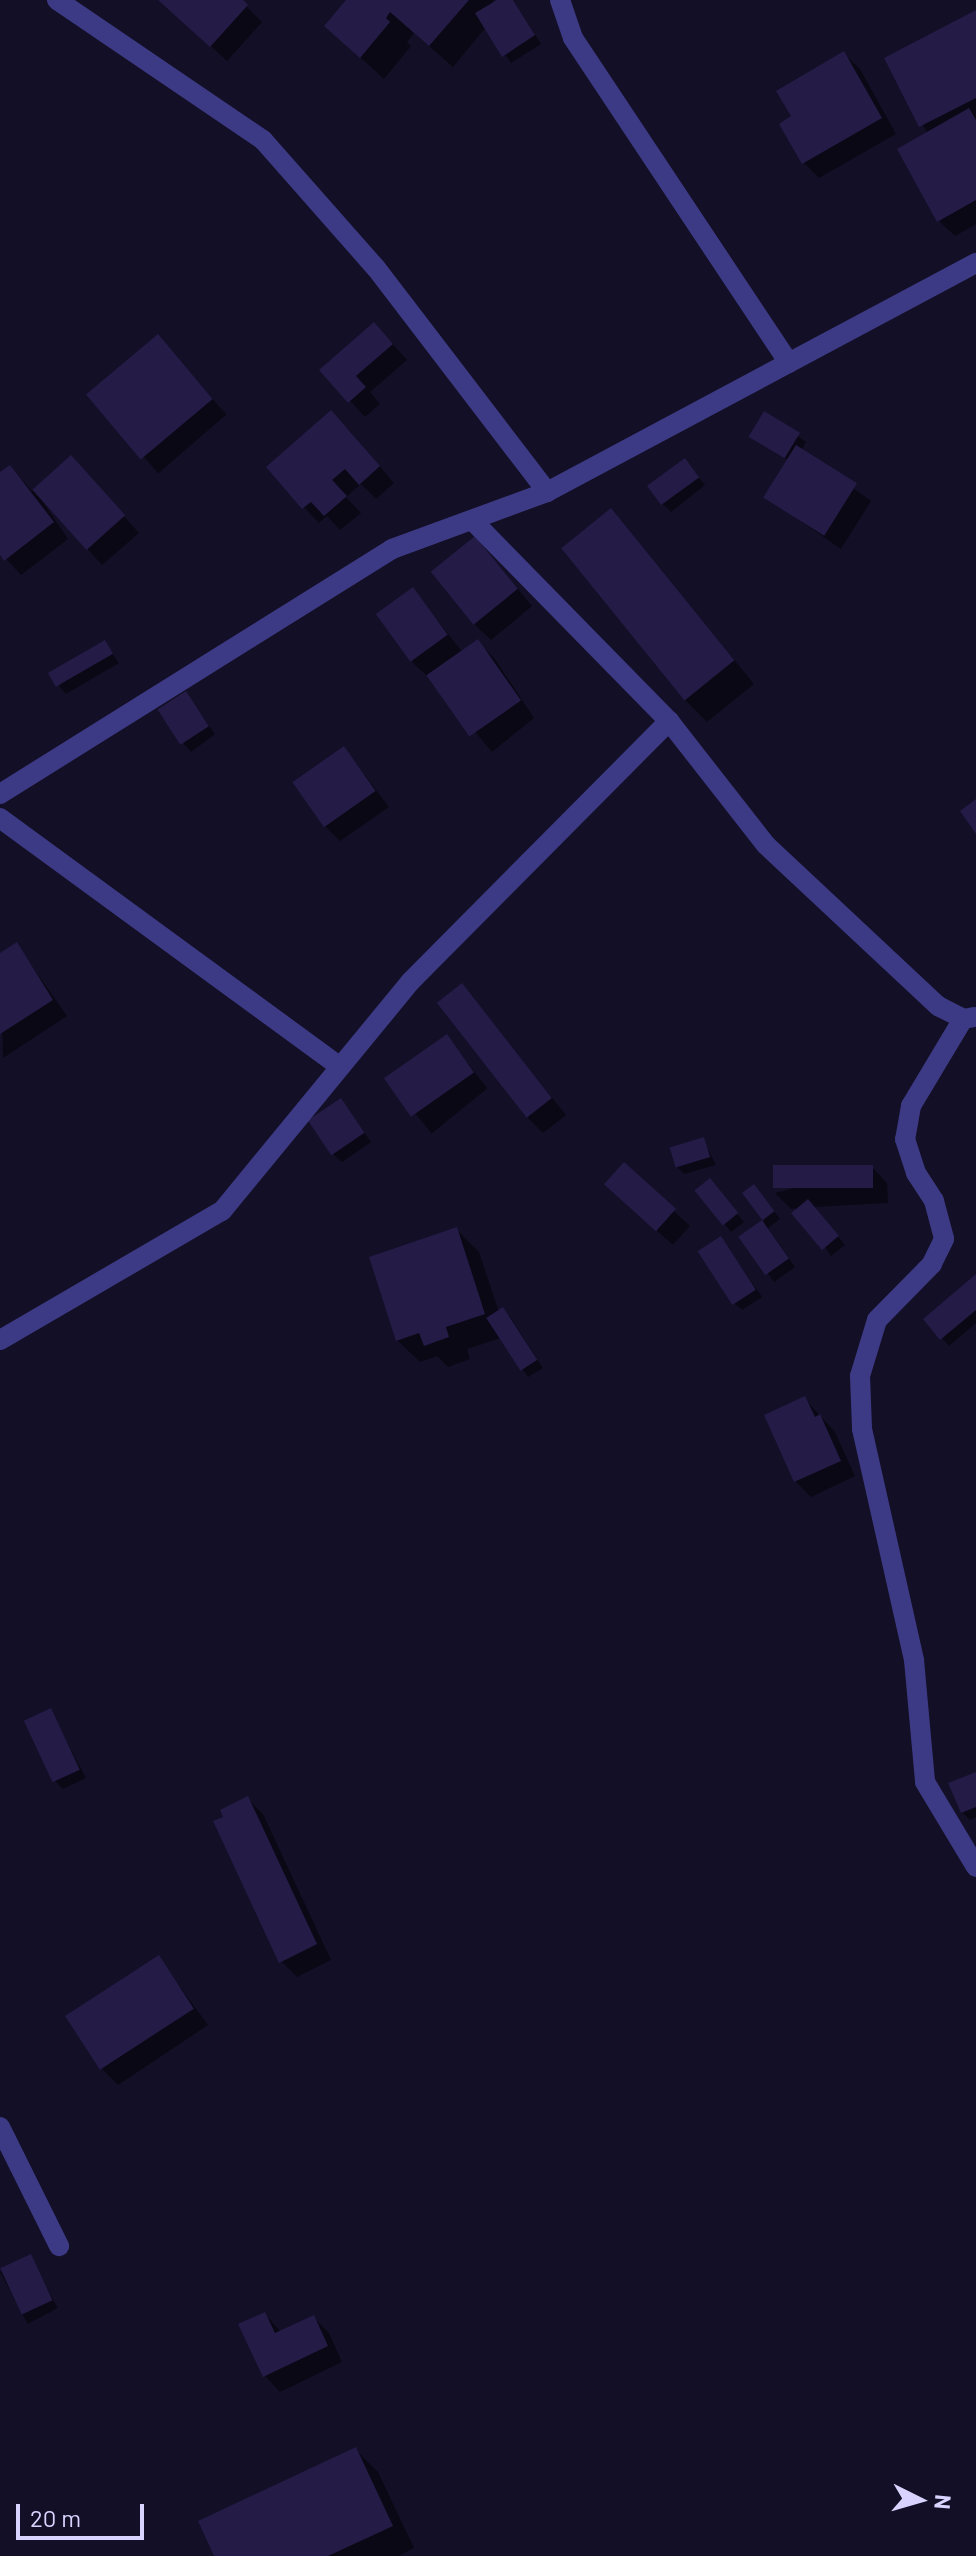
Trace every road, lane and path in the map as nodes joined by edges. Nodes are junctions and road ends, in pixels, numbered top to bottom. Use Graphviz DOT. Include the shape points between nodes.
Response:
graph roads {
  1 [pos="57,0"];
  2 [pos="560,0"];
  3 [pos="976,263"];
  4 [pos="789,363"];
  5 [pos="547,492"];
  6 [pos="474,522"];
  7 [pos="669,721"];
  8 [pos="0,794"];
  9 [pos="0,818"];
  10 [pos="969,1018"];
  11 [pos="339,1066"];
  12 [pos="0,1340"];
  13 [pos="976,1867"];
  14 [pos="0,2127"];
  15 [pos="59,2246"];
  1 -- 5 [label="street" via="263,140 376,268"];
  2 -- 4 [label="street" via="573,38"];
  3 -- 4 [label="street"];
  4 -- 5 [label="street"];
  5 -- 6 [label="street"];
  6 -- 7 [label="street"];
  6 -- 8 [label="street" via="392,549"];
  7 -- 10 [label="street" via="766,845 938,1006"];
  7 -- 11 [label="street" via="410,982"];
  9 -- 11 [label="street"];
  10 -- 13 [label="street" via="911,1106 905,1139 916,1173 934,1201 944,1239 932,1264 877,1320 860,1376 862,1429 914,1660 925,1782"];
  11 -- 12 [label="street" via="222,1211"];
  14 -- 15 [label="street"];
}
